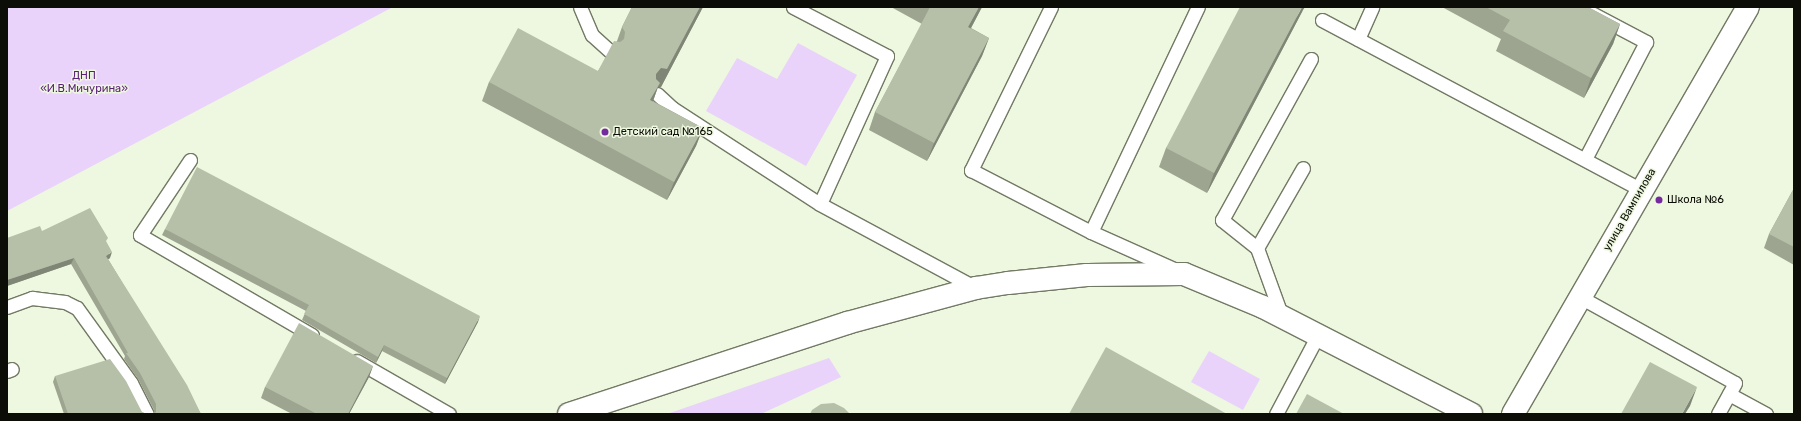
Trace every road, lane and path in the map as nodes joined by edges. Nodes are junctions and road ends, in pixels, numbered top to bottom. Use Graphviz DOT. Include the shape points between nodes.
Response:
graph roads {
  1 [pos="580,7"];
  2 [pos="793,7"];
  3 [pos="1051,7"];
  4 [pos="1198,7"];
  5 [pos="1372,7"];
  6 [pos="1580,7"];
  7 [pos="1748,7"];
  8 [pos="814,12"];
  9 [pos="1322,20"];
  10 [pos="1358,40"];
  11 [pos="611,52"];
  12 [pos="1312,59"];
  13 [pos="657,94"];
  14 [pos="1585,159"];
  15 [pos="190,160"];
  16 [pos="1303,168"];
  17 [pos="1642,190"];
  18 [pos="820,204"];
  19 [pos="1091,232"];
  20 [pos="1257,248"];
  21 [pos="1184,274"];
  22 [pos="976,288"];
  23 [pos="1580,298"];
  24 [pos="7,307"];
  25 [pos="1282,317"];
  26 [pos="1318,335"];
  27 [pos="325,342"];
  28 [pos="346,354"];
  29 [pos="1729,394"];
  30 [pos="146,414"];
  31 [pos="449,414"];
  32 [pos="569,414"];
  33 [pos="1276,414"];
  34 [pos="1471,414"];
  35 [pos="1513,414"];
  36 [pos="1718,414"];
  37 [pos="1766,414"];
  1 -- 11 [label="lane" via="592,35"];
  2 -- 8 [label="lane"];
  3 -- 19 [label="lane" via="971,170"];
  4 -- 19 [label="lane"];
  5 -- 10 [label="lane"];
  6 -- 14 [label="lane" via="1646,42"];
  7 -- 17 [label="street, улица Вампилова"];
  8 -- 18 [label="lane" via="887,56"];
  9 -- 10 [label="lane"];
  10 -- 14 [label="lane"];
  12 -- 20 [label="lane" via="1222,220"];
  13 -- 18 [label="lane" via="672,108"];
  14 -- 17 [label="lane"];
  15 -- 27 [label="lane" via="140,235"];
  16 -- 20 [label="lane"];
  17 -- 23 [label="street, улица Вампилова"];
  18 -- 22 [label="lane"];
  19 -- 21 [label="lane"];
  20 -- 25 [label="lane"];
  21 -- 22 [label="street" via="1087,275"];
  21 -- 25 [label="street"];
  22 -- 32 [label="street" via="847,323"];
  23 -- 29 [label="lane" via="1735,383"];
  23 -- 35 [label="street, улица Вампилова"];
  24 -- 30 [label="lane" via="32,298 64,302 77,308 131,383"];
  25 -- 26 [label="street"];
  26 -- 33 [label="lane"];
  26 -- 34 [label="street"];
  28 -- 31 [label="lane"];
  29 -- 36 [label="lane"];
  29 -- 37 [label="lane"];
}
